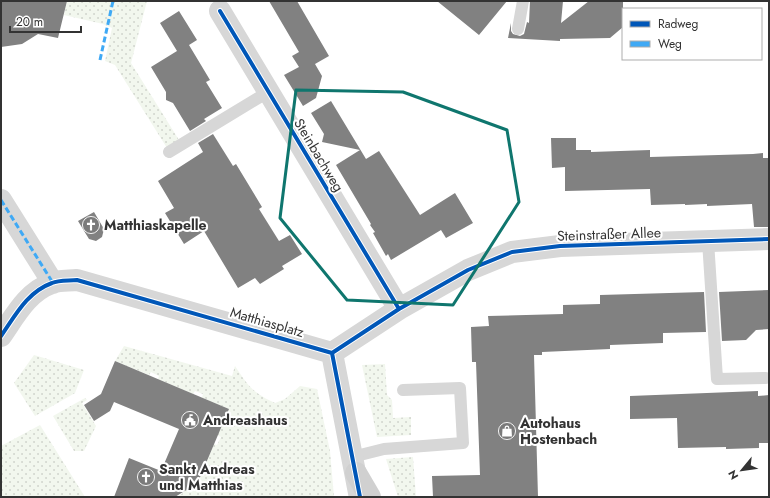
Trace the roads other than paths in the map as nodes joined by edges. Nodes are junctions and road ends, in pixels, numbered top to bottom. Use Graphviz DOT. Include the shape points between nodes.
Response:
graph roads {
  1 [pos="523,1"];
  2 [pos="220,12"];
  3 [pos="518,29"];
  4 [pos="268,92"];
  5 [pos="169,152"];
  6 [pos="1,200"];
  7 [pos="769,239"];
  8 [pos="708,241"];
  9 [pos="53,283"];
  10 [pos="399,309"];
  11 [pos="1,336"];
  12 [pos="332,353"];
  13 [pos="766,378"];
  14 [pos="403,390"];
  15 [pos="354,465"];
  16 [pos="360,497"];
  17 [pos="370,497"];
  1 -- 3 [label="lane"];
  2 -- 4 [label="street, Steinbachweg"];
  4 -- 5 [label="lane"];
  4 -- 10 [label="street, Steinbachweg"];
  6 -- 9 [label="street"];
  7 -- 8 [label="street, Steinstraßer Allee"];
  8 -- 10 [label="street, Steinstraßer Allee" via="560,246 512,252 468,270"];
  8 -- 13 [label="lane" via="716,379"];
  9 -- 11 [label="street" via="31,295"];
  9 -- 12 [label="street, Matthiasplatz" via="77,280 131,289"];
  10 -- 12 [label="street, Steinstraßer Allee"];
  12 -- 15 [label="street"];
  14 -- 15 [label="lane" via="460,388 463,443 384,449"];
  15 -- 16 [label="street"];
  15 -- 17 [label="main road"];
}
